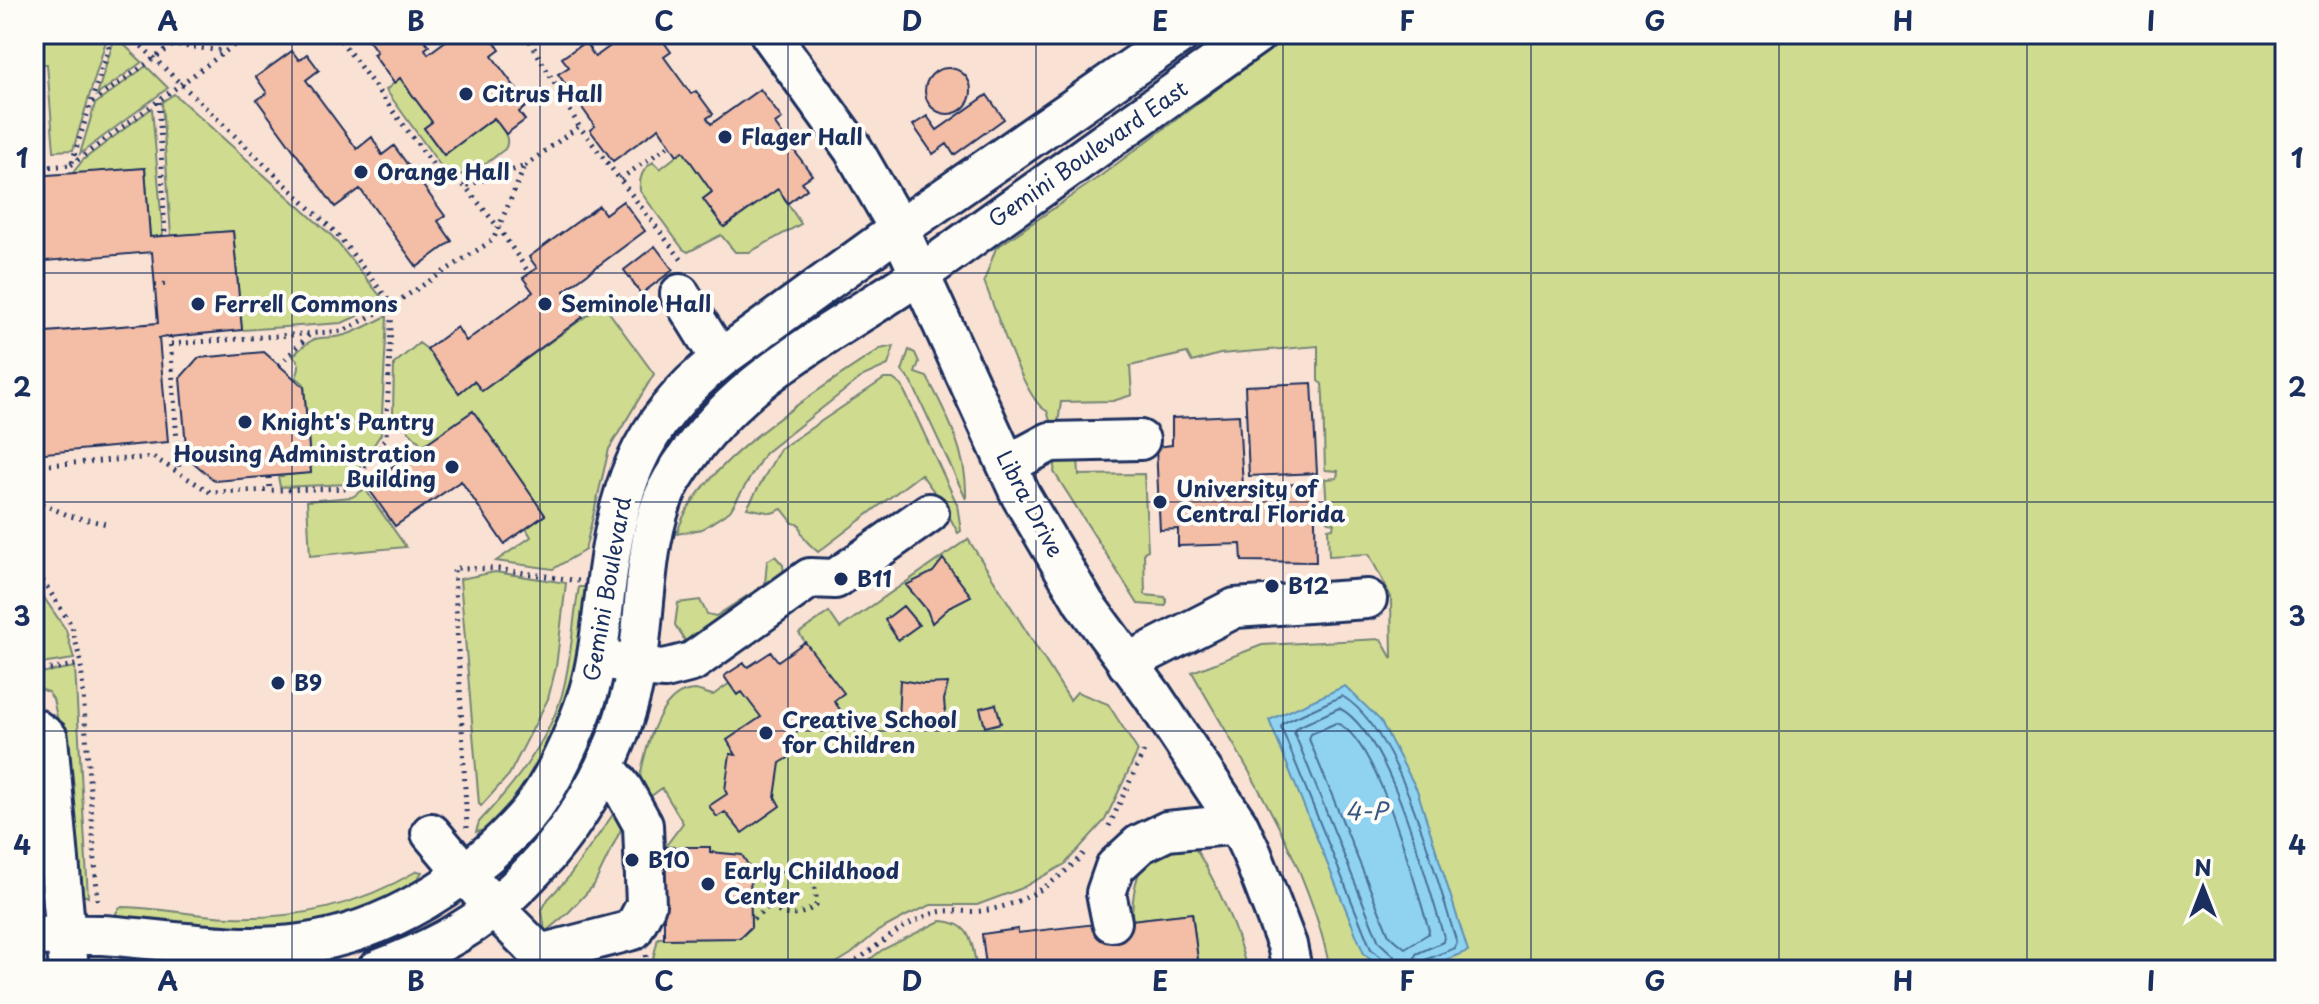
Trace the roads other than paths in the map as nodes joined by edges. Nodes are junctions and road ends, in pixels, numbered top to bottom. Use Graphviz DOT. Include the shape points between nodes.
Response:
graph roads {
  1 [pos="770,34"];
  2 [pos="1181,34"];
  3 [pos="1257,34"];
  4 [pos="899,229"];
  5 [pos="920,275"];
  6 [pos="684,301"];
  7 [pos="720,359"];
  8 [pos="1140,440"];
  9 [pos="1007,465"];
  10 [pos="929,513"];
  11 [pos="1367,599"];
  12 [pos="597,657"];
  13 [pos="1127,663"];
  14 [pos="637,667"];
  15 [pos="34,728"];
  16 [pos="606,767"];
  17 [pos="1238,824"];
  18 [pos="431,833"];
  19 [pos="465,873"];
  20 [pos="494,908"];
  21 [pos="1112,922"];
  22 [pos="56,947"];
  23 [pos="377,970"];
  24 [pos="1292,970"];
  1 -- 4 [label="street, Libra Drive" via="853,149"];
  2 -- 4 [label="street, Gemini Boulevard East"];
  3 -- 5 [label="street, Gemini Boulevard East"];
  4 -- 5 [label="street, Libra Drive"];
  4 -- 7 [label="street, Gemini Boulevard"];
  5 -- 9 [label="street, Libra Drive"];
  5 -- 14 [label="street, Gemini Boulevard East" via="757,381 695,445 670,483 657,522"];
  6 -- 7 [label="street"];
  7 -- 12 [label="street, Gemini Boulevard" via="666,410 639,451 622,492"];
  8 -- 9 [label="street" via="1050,442"];
  9 -- 13 [label="street, Libra Drive" via="1084,603"];
  10 -- 14 [label="street" via="835,579 810,578 692,662 665,669"];
  11 -- 13 [label="street" via="1235,608"];
  12 -- 14 [label="street"];
  12 -- 19 [label="street, Gemini Boulevard" via="576,727 548,781 529,812"];
  13 -- 17 [label="street, Libra Drive"];
  14 -- 16 [label="street, Gemini Boulevard East"];
  15 -- 22 [label="street" via="48,738"];
  16 -- 20 [label="street, Gemini Boulevard East" via="564,833"];
  16 -- 20 [label="street" via="643,825 646,905 633,930 540,954"];
  17 -- 21 [label="street" via="1167,831 1140,844 1115,867 1106,893"];
  17 -- 24 [label="street, Libra Drive"];
  18 -- 19 [label="street"];
  19 -- 20 [label="street"];
  19 -- 22 [label="street, Gemini Boulevard" via="383,920 300,944 194,945 100,935"];
  20 -- 23 [label="street, Gemini Boulevard East" via="416,956"];
}
